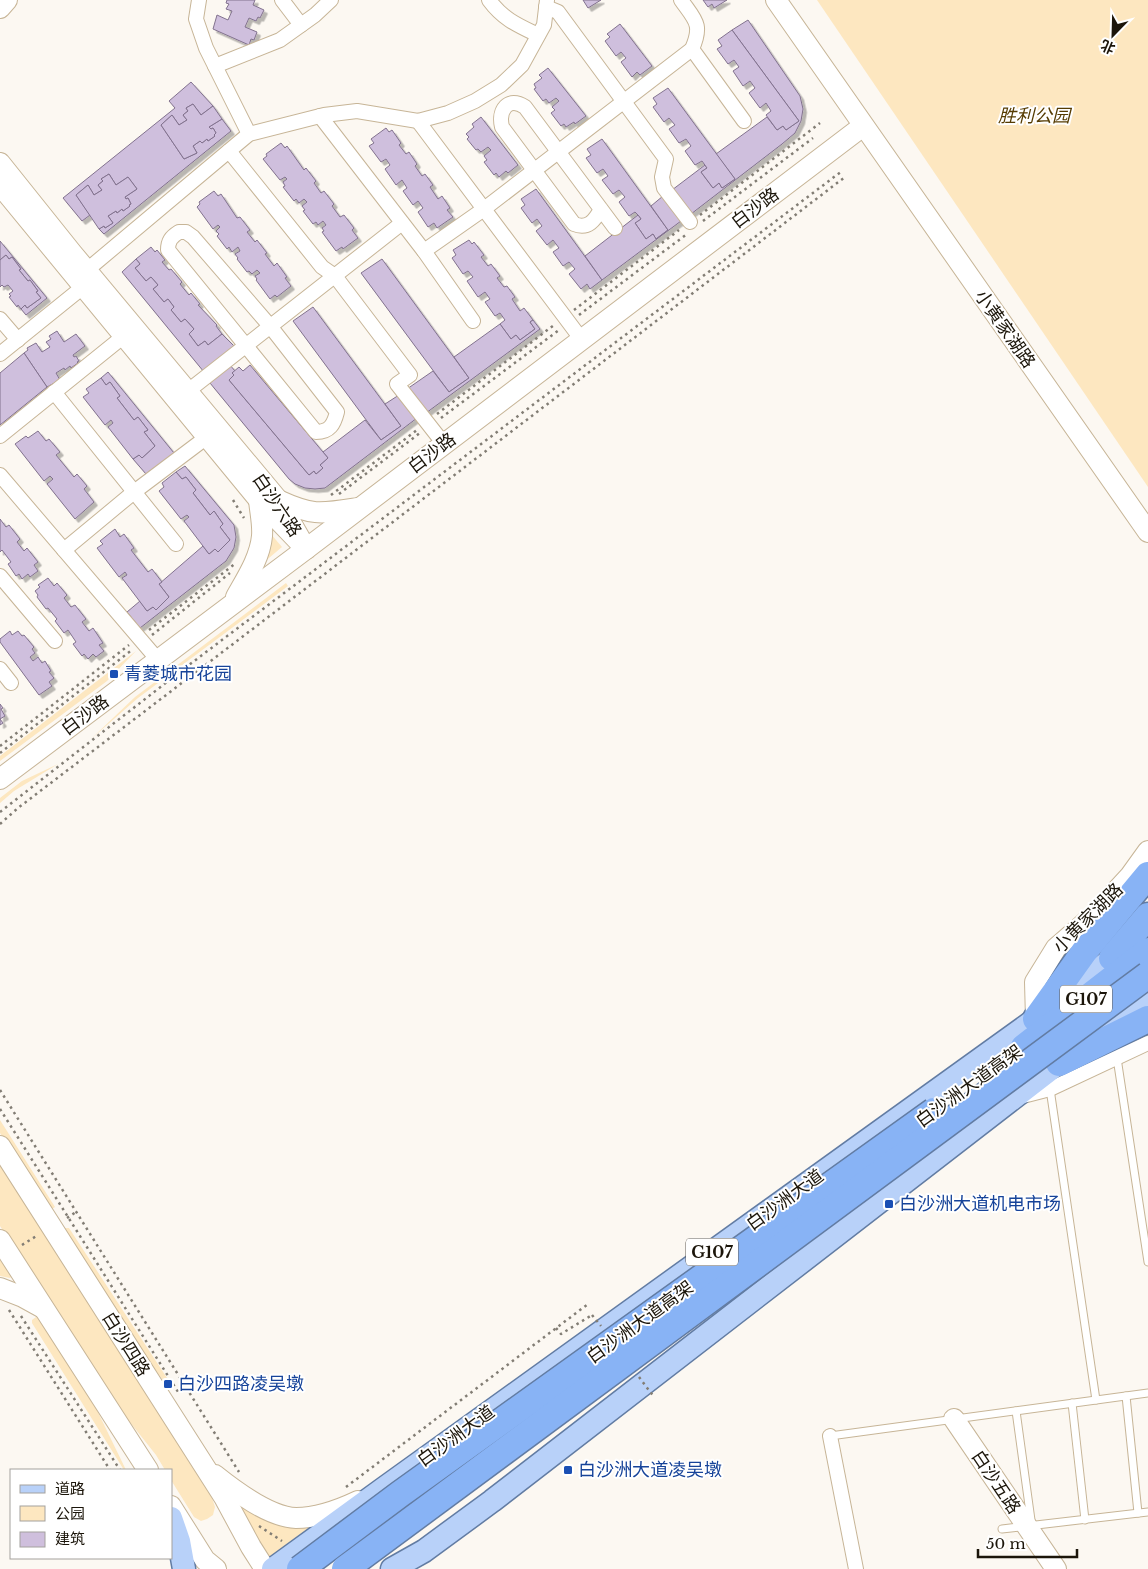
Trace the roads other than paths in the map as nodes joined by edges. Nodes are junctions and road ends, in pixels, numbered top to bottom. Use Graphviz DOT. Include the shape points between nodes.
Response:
graph roads {
  1 [pos="7,0"];
  2 [pos="282,0"];
  3 [pos="331,0"];
  4 [pos="489,0"];
  5 [pos="681,0"];
  6 [pos="776,0"];
  7 [pos="792,0"];
  8 [pos="196,2"];
  9 [pos="547,3"];
  10 [pos="0,8"];
  11 [pos="301,25"];
  12 [pos="538,35"];
  13 [pos="692,49"];
  14 [pos="215,66"];
  15 [pos="624,102"];
  16 [pos="320,116"];
  17 [pos="418,121"];
  18 [pos="744,121"];
  19 [pos="863,126"];
  20 [pos="250,134"];
  21 [pos="229,151"];
  22 [pos="559,152"];
  23 [pos="0,163"];
  24 [pos="534,170"];
  25 [pos="0,185"];
  26 [pos="484,209"];
  27 [pos="601,209"];
  28 [pos="690,222"];
  29 [pos="402,223"];
  30 [pos="615,228"];
  31 [pos="424,252"];
  32 [pos="335,276"];
  33 [pos="85,279"];
  34 [pos="0,318"];
  35 [pos="473,321"];
  36 [pos="270,326"];
  37 [pos="124,336"];
  38 [pos="18,340"];
  39 [pos="582,340"];
  40 [pos="246,345"];
  41 [pos="0,354"];
  42 [pos="188,391"];
  43 [pos="54,392"];
  44 [pos="0,436"];
  45 [pos="207,437"];
  46 [pos="444,444"];
  47 [pos="0,475"];
  48 [pos="134,492"];
  49 [pos="268,500"];
  50 [pos="360,508"];
  51 [pos="1148,532"];
  52 [pos="176,544"];
  53 [pos="306,549"];
  54 [pos="64,550"];
  55 [pos="0,576"];
  56 [pos="232,604"];
  57 [pos="55,641"];
  58 [pos="158,660"];
  59 [pos="0,669"];
  60 [pos="11,682"];
  61 [pos="0,779"];
  62 [pos="1148,851"];
  63 [pos="1148,875"];
  64 [pos="1148,916"];
  65 [pos="1148,932"];
  66 [pos="1148,951"];
  67 [pos="1112,958"];
  68 [pos="1148,975"];
  69 [pos="1148,994"];
  70 [pos="1036,1019"];
  71 [pos="1148,1019"];
  72 [pos="1148,1043"];
  73 [pos="1117,1058"];
  74 [pos="1059,1063"];
  75 [pos="1050,1089"];
  76 [pos="1013,1099"];
  77 [pos="0,1146"];
  78 [pos="0,1240"];
  79 [pos="1148,1262"];
  80 [pos="2,1298"];
  81 [pos="44,1309"];
  82 [pos="1148,1393"];
  83 [pos="1126,1396"];
  84 [pos="1096,1400"];
  85 [pos="1072,1403"];
  86 [pos="1016,1411"];
  87 [pos="954,1419"];
  88 [pos="830,1436"];
  89 [pos="204,1466"];
  90 [pos="147,1469"];
  91 [pos="382,1489"];
  92 [pos="172,1508"];
  93 [pos="1148,1512"];
  94 [pos="1138,1513"];
  95 [pos="1085,1520"];
  96 [pos="172,1521"];
  97 [pos="1029,1526"];
  98 [pos="1002,1529"];
  99 [pos="424,1551"];
  100 [pos="184,1569"];
  101 [pos="216,1569"];
  102 [pos="266,1569"];
  103 [pos="274,1569"];
  104 [pos="300,1569"];
  105 [pos="345,1569"];
  106 [pos="392,1569"];
  107 [pos="407,1569"];
  108 [pos="856,1569"];
  109 [pos="1056,1569"];
  1 -- 10 [label="street"];
  2 -- 11 [label="street"];
  3 -- 11 [label="street"];
  4 -- 12 [label="street" via="512,23"];
  5 -- 13 [label="street" via="697,24 698,36"];
  6 -- 19 [label="street"];
  7 -- 19 [label="street" via="847,82"];
  8 -- 14 [label="street" via="196,18"];
  9 -- 12 [label="street" via="544,25"];
  9 -- 15 [label="street" via="558,12"];
  11 -- 14 [label="street" via="280,40"];
  12 -- 17 [label="street" via="522,65 501,85 457,109"];
  13 -- 15 [label="street"];
  13 -- 18 [label="street"];
  14 -- 20 [label="street"];
  15 -- 22 [label="street"];
  15 -- 28 [label="street" via="666,159 662,177 664,188"];
  16 -- 17 [label="street" via="357,111"];
  16 -- 20 [label="street"];
  16 -- 29 [label="street"];
  17 -- 26 [label="street"];
  19 -- 39 [label="street, 白沙路"];
  19 -- 51 [label="street, 小黄家湖路"];
  20 -- 21 [label="street"];
  21 -- 32 [label="street" via="322,267"];
  21 -- 33 [label="street"];
  22 -- 24 [label="street"];
  22 -- 24 [label="street" via="525,107 513,102 506,105 500,120 502,127"];
  22 -- 27 [label="street"];
  23 -- 33 [label="street, 白沙六路"];
  24 -- 26 [label="street"];
  24 -- 27 [label="street" via="574,224 590,224"];
  25 -- 33 [label="street, 白沙六路"];
  26 -- 31 [label="street"];
  26 -- 39 [label="street"];
  27 -- 30 [label="street"];
  29 -- 31 [label="street"];
  29 -- 32 [label="street"];
  31 -- 35 [label="street"];
  32 -- 36 [label="street"];
  32 -- 46 [label="street" via="410,375 397,384"];
  33 -- 37 [label="street, 白沙六路"];
  33 -- 38 [label="street"];
  33 -- 42 [label="street, 白沙六路"];
  34 -- 38 [label="street"];
  36 -- 40 [label="street"];
  36 -- 40 [label="street" via="337,412 328,429 316,432"];
  36 -- 40 [label="street" via="192,237 186,232 173,236 168,242 168,250"];
  37 -- 43 [label="street"];
  37 -- 45 [label="street, 白沙六路"];
  38 -- 41 [label="street"];
  39 -- 46 [label="street, 白沙路"];
  40 -- 42 [label="street"];
  42 -- 49 [label="street, 白沙六路"];
  43 -- 44 [label="street"];
  43 -- 48 [label="street"];
  45 -- 48 [label="street"];
  45 -- 49 [label="street, 白沙六路"];
  46 -- 50 [label="street, 白沙路"];
  47 -- 54 [label="street"];
  48 -- 52 [label="street"];
  48 -- 54 [label="street"];
  49 -- 50 [label="street" via="324,514"];
  49 -- 53 [label="street, 白沙六路"];
  49 -- 56 [label="street" via="258,551"];
  50 -- 53 [label="street, 白沙路"];
  53 -- 56 [label="street, 白沙路"];
  54 -- 58 [label="street"];
  55 -- 57 [label="street"];
  56 -- 58 [label="street, 白沙路"];
  58 -- 61 [label="street, 白沙路"];
  59 -- 60 [label="street"];
  62 -- 70 [label="street, 小黄家湖路" via="1094,915 1056,948 1036,982"];
  63 -- 70 [label="highway" via="1084,952"];
  64 -- 67 [label="highway"];
  65 -- 67 [label="main road, 白沙洲大道 / G107"];
  66 -- 104 [label="highway, 白沙洲大道高架 / G107, bridge" via="1024,1047"];
  67 -- 70 [label="main road, 白沙洲大道 / G107"];
  68 -- 105 [label="highway, 白沙洲大道高架, bridge"];
  69 -- 74 [label="main road, G107"];
  70 -- 91 [label="main road, 白沙洲大道 / G107"];
  71 -- 74 [label="highway"];
  72 -- 73 [label="street"];
  73 -- 75 [label="street"];
  73 -- 79 [label="lane"];
  74 -- 76 [label="main road, G107"];
  75 -- 76 [label="street"];
  75 -- 84 [label="lane"];
  76 -- 99 [label="main road, G107"];
  77 -- 89 [label="street, 白沙四路"];
  78 -- 81 [label="street"];
  80 -- 81 [label="street" via="23,1297"];
  81 -- 90 [label="street"];
  82 -- 83 [label="lane"];
  83 -- 84 [label="lane"];
  83 -- 94 [label="lane"];
  84 -- 85 [label="lane"];
  85 -- 86 [label="lane"];
  85 -- 95 [label="lane"];
  86 -- 87 [label="lane"];
  86 -- 97 [label="lane"];
  87 -- 88 [label="lane"];
  87 -- 97 [label="street, 白沙五路"];
  88 -- 108 [label="street"];
  89 -- 91 [label="street" via="255,1503 294,1518 338,1510"];
  89 -- 102 [label="street, 白沙四路"];
  91 -- 103 [label="main road, 白沙洲大道 / G107"];
  92 -- 101 [label="street" via="205,1560"];
  93 -- 94 [label="lane"];
  94 -- 95 [label="lane"];
  95 -- 97 [label="lane"];
  96 -- 100 [label="main road"];
  97 -- 98 [label="lane"];
  97 -- 109 [label="street, 白沙五路"];
  99 -- 106 [label="main road, G107"];
  99 -- 107 [label="main road"];
}
